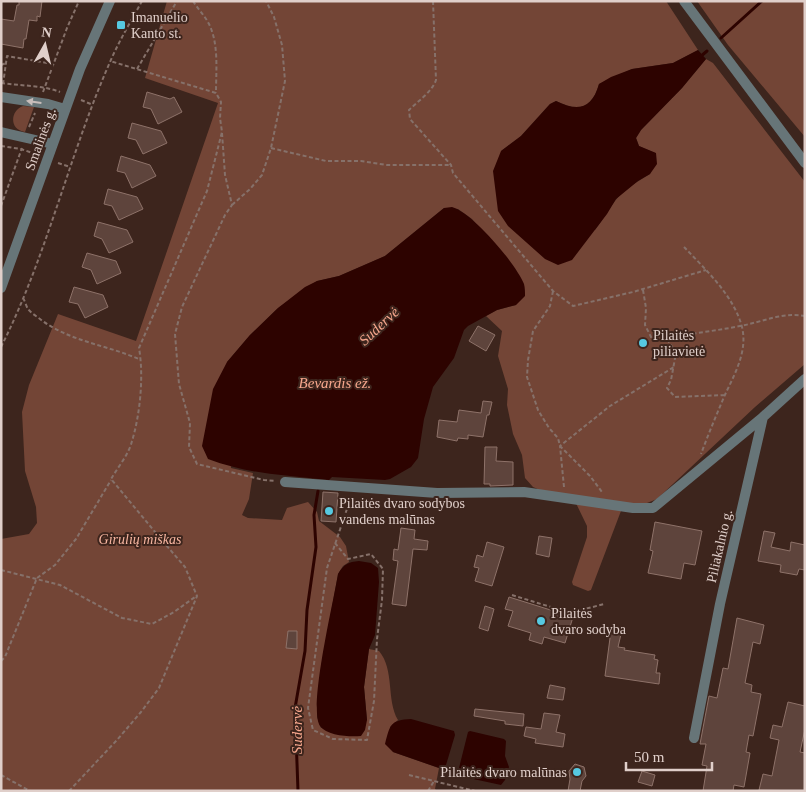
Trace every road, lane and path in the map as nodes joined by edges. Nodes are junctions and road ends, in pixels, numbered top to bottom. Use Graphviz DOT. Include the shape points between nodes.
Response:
graph roads {
  1 [pos="110,1"];
  2 [pos="142,1"];
  3 [pos="177,1"];
  4 [pos="193,1"];
  5 [pos="266,1"];
  6 [pos="433,1"];
  7 [pos="684,1"];
  8 [pos="110,61"];
  9 [pos="6,63"];
  10 [pos="53,64"];
  11 [pos="1,65"];
  12 [pos="137,69"];
  13 [pos="2,83"];
  14 [pos="216,92"];
  15 [pos="2,93"];
  16 [pos="71,95"];
  17 [pos="93,104"];
  18 [pos="66,109"];
  19 [pos="1,132"];
  20 [pos="222,132"];
  21 [pos="53,144"];
  22 [pos="270,148"];
  23 [pos="805,163"];
  24 [pos="451,165"];
  25 [pos="232,205"];
  26 [pos="684,247"];
  27 [pos="706,270"];
  28 [pos="1,288"];
  29 [pos="643,289"];
  30 [pos="553,291"];
  31 [pos="23,297"];
  32 [pos="805,316"];
  33 [pos="742,326"];
  34 [pos="667,339"];
  35 [pos="1,347"];
  36 [pos="141,360"];
  37 [pos="674,367"];
  38 [pos="805,379"];
  39 [pos="725,395"];
  40 [pos="763,417"];
  41 [pos="560,446"];
  42 [pos="699,458"];
  43 [pos="111,479"];
  44 [pos="264,480"];
  45 [pos="286,482"];
  46 [pos="566,498"];
  47 [pos="374,503"];
  48 [pos="610,505"];
  49 [pos="335,543"];
  50 [pos="1,570"];
  51 [pos="37,578"];
  52 [pos="512,594"];
  53 [pos="197,596"];
  54 [pos="604,604"];
  55 [pos="1,661"];
  56 [pos="694,738"];
  57 [pos="1,775"];
  58 [pos="409,775"];
  59 [pos="434,781"];
  60 [pos="30,791"];
  61 [pos="69,791"];
  62 [pos="428,791"];
  63 [pos="474,791"];
  1 -- 16 [label="street, Smalinės g."];
  2 -- 8 [label="path"];
  3 -- 12 [label="path"];
  4 -- 14 [label="path" via="213,36"];
  5 -- 22 [label="path" via="282,45 286,81"];
  6 -- 24 [label="path" via="436,80 434,87 410,110 410,119"];
  7 -- 23 [label="street"];
  8 -- 12 [label="path"];
  8 -- 17 [label="path"];
  9 -- 10 [label="path" via="7,56"];
  9 -- 11 [label="path"];
  9 -- 13 [label="path"];
  12 -- 14 [label="path"];
  13 -- 15 [label="path"];
  13 -- 16 [label="path" via="46,87"];
  14 -- 20 [label="path" via="221,102"];
  18 -- 15 [label="street, one-way"];
  16 -- 17 [label="path"];
  16 -- 18 [label="street, Smalinės g."];
  17 -- 31 [label="path"];
  18 -- 21 [label="street, Smalinės g."];
  19 -- 21 [label="street"];
  20 -- 25 [label="path" via="225,175"];
  20 -- 36 [label="path" via="207,191 139,348"];
  21 -- 28 [label="street, Smalinės g."];
  22 -- 24 [label="path" via="326,161"];
  22 -- 25 [label="path" via="262,175"];
  24 -- 30 [label="path" via="453,173"];
  25 -- 44 [label="path" via="182,307 176,334 179,384 190,423 189,447 197,464"];
  26 -- 27 [label="path"];
  27 -- 29 [label="path"];
  27 -- 33 [label="path" via="727,296"];
  29 -- 30 [label="path" via="572,306"];
  29 -- 34 [label="path" via="645,325 651,337"];
  30 -- 41 [label="path" via="550,306 533,331 527,377 538,410"];
  31 -- 35 [label="path"];
  31 -- 36 [label="path" via="28,309 64,334"];
  32 -- 33 [label="path" via="791,314"];
  33 -- 34 [label="path"];
  33 -- 39 [label="path" via="742,354"];
  34 -- 37 [label="path" via="676,353"];
  36 -- 43 [label="path" via="139,403 132,443"];
  37 -- 39 [label="path" via="667,388 675,398"];
  37 -- 41 [label="path" via="610,406"];
  38 -- 40 [label="street"];
  39 -- 42 [label="path"];
  40 -- 48 [label="street" via="653,508"];
  40 -- 56 [label="street, Piliakalnio g."];
  41 -- 46 [label="path"];
  41 -- 48 [label="path" via="590,476"];
  43 -- 51 [label="path" via="76,539 55,565"];
  43 -- 53 [label="path" via="185,566"];
  45 -- 46 [label="street" via="437,493 524,492"];
  46 -- 48 [label="street"];
  47 -- 49 [label="path" via="350,500"];
  49 -- 49 [label="path" via="327,568 308,708 313,730 334,739 368,740 374,702 383,569 371,554 348,559"];
  50 -- 51 [label="path"];
  51 -- 53 [label="path" via="60,585 122,618 152,624"];
  51 -- 55 [label="path"];
  52 -- 54 [label="path" via="570,612"];
  53 -- 61 [label="path" via="159,688"];
  57 -- 60 [label="path"];
  58 -- 59 [label="path"];
  59 -- 62 [label="path"];
  59 -- 63 [label="path"];
}
